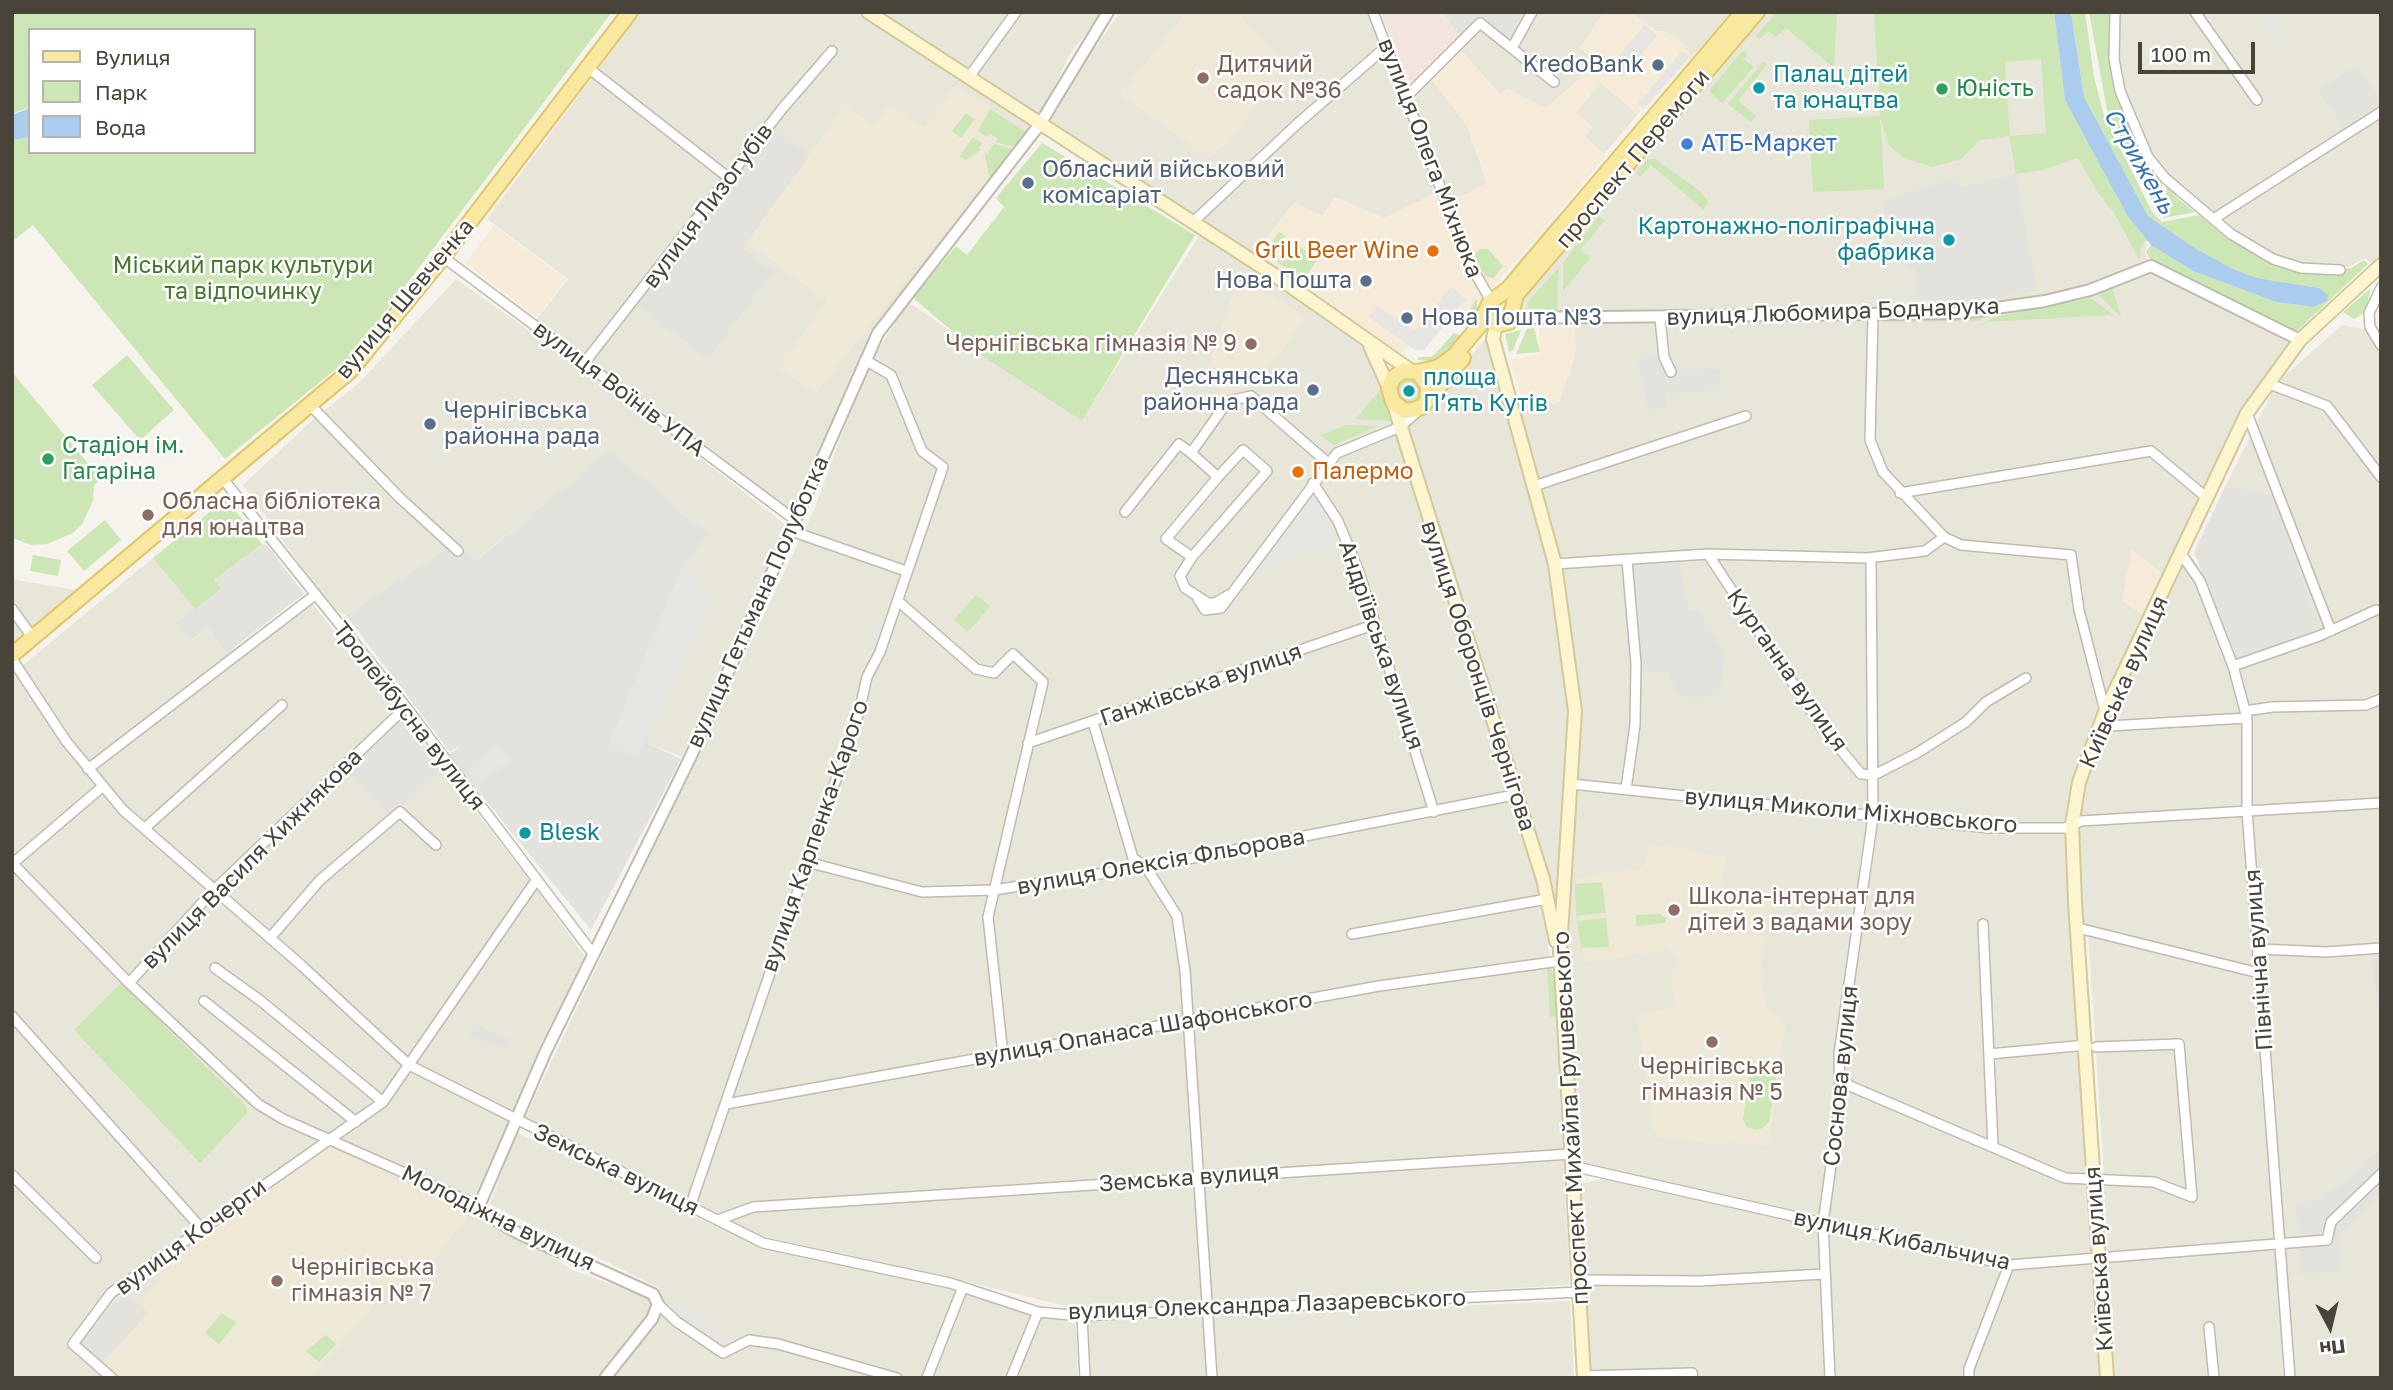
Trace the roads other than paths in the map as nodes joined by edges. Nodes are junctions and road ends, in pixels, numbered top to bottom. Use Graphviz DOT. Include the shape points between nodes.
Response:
graph roads {
  1 [pos="630,12"];
  2 [pos="868,12"];
  3 [pos="1016,12"];
  4 [pos="1108,12"];
  5 [pos="1117,12"];
  6 [pos="1373,12"];
  7 [pos="1532,12"];
  8 [pos="1743,12"];
  9 [pos="1757,12"];
  10 [pos="2115,12"];
  11 [pos="2195,12"];
  12 [pos="1096,34"];
  13 [pos="1387,46"];
  14 [pos="1512,48"];
  15 [pos="832,51"];
  16 [pos="587,67"];
  17 [pos="969,76"];
  18 [pos="1555,82"];
  19 [pos="1406,97"];
  20 [pos="2257,100"];
  21 [pos="2381,112"];
  22 [pos="1040,124"];
  23 [pos="1655,125"];
  24 [pos="729,178"];
  25 [pos="2215,218"];
  26 [pos="1192,223"];
  27 [pos="443,257"];
  28 [pos="2379,266"];
  29 [pos="2340,270"];
  30 [pos="2381,288"];
  31 [pos="1491,304"];
  32 [pos="1512,313"];
  33 [pos="1873,315"];
  34 [pos="1660,318"];
  35 [pos="1496,325"];
  36 [pos="2370,327"];
  37 [pos="2381,327"];
  38 [pos="2300,340"];
  39 [pos="1368,342"];
  40 [pos="2381,345"];
  41 [pos="865,360"];
  42 [pos="585,362"];
  43 [pos="1414,371"];
  44 [pos="1671,372"];
  45 [pos="2267,383"];
  46 [pos="1388,388"];
  47 [pos="1393,402"];
  48 [pos="1424,404"];
  49 [pos="311,406"];
  50 [pos="2247,414"];
  51 [pos="1746,416"];
  52 [pos="1400,427"];
  53 [pos="1191,453"];
  54 [pos="1328,463"];
  55 [pos="1218,477"];
  56 [pos="2381,477"];
  57 [pos="223,479"];
  58 [pos="1313,483"];
  59 [pos="1534,486"];
  60 [pos="1900,493"];
  61 [pos="2207,498"];
  62 [pos="1125,512"];
  63 [pos="794,524"];
  64 [pos="1944,537"];
  65 [pos="458,551"];
  66 [pos="1708,554"];
  67 [pos="2182,555"];
  68 [pos="1192,557"];
  69 [pos="1871,558"];
  70 [pos="1627,560"];
  71 [pos="1555,564"];
  72 [pos="906,571"];
  73 [pos="315,595"];
  74 [pos="898,601"];
  75 [pos="12,610"];
  76 [pos="2376,610"];
  77 [pos="1373,625"];
  78 [pos="2331,631"];
  79 [pos="33,638"];
  80 [pos="12,657"];
  81 [pos="2233,666"];
  82 [pos="2026,678"];
  83 [pos="2381,699"];
  84 [pos="282,705"];
  85 [pos="406,707"];
  86 [pos="2246,715"];
  87 [pos="2103,718"];
  88 [pos="1093,722"];
  89 [pos="1028,743"];
  90 [pos="88,769"];
  91 [pos="1874,775"];
  92 [pos="1572,784"];
  93 [pos="102,788"];
  94 [pos="1626,789"];
  95 [pos="1514,795"];
  96 [pos="2381,803"];
  97 [pos="2247,811"];
  98 [pos="1434,812"];
  99 [pos="1874,817"];
  100 [pos="2073,825"];
  101 [pos="145,828"];
  102 [pos="436,845"];
  103 [pos="807,862"];
  104 [pos="13,864"];
  105 [pos="1146,867"];
  106 [pos="1564,877"];
  107 [pos="1543,879"];
  108 [pos="535,882"];
  109 [pos="214,890"];
  110 [pos="994,890"];
  111 [pos="1547,899"];
  112 [pos="1983,925"];
  113 [pos="2078,928"];
  114 [pos="1352,934"];
  115 [pos="270,938"];
  116 [pos="2260,948"];
  117 [pos="2381,948"];
  118 [pos="594,955"];
  119 [pos="1560,956"];
  120 [pos="215,968"];
  121 [pos="2259,973"];
  122 [pos="129,983"];
  123 [pos="204,1001"];
  124 [pos="12,1016"];
  125 [pos="1189,1021"];
  126 [pos="2091,1046"];
  127 [pos="1989,1054"];
  128 [pos="1003,1055"];
  129 [pos="409,1065"];
  130 [pos="1839,1076"];
  131 [pos="383,1102"];
  132 [pos="726,1104"];
  133 [pos="514,1121"];
  134 [pos="356,1122"];
  135 [pos="331,1138"];
  136 [pos="1993,1146"];
  137 [pos="1572,1160"];
  138 [pos="2381,1174"];
  139 [pos="12,1175"];
  140 [pos="1199,1177"];
  141 [pos="2094,1180"];
  142 [pos="479,1206"];
  143 [pos="690,1207"];
  144 [pos="718,1220"];
  145 [pos="1823,1223"];
  146 [pos="201,1228"];
  147 [pos="2280,1244"];
  148 [pos="96,1258"];
  149 [pos="2099,1259"];
  150 [pos="2009,1265"];
  151 [pos="1824,1274"];
  152 [pos="1579,1286"];
  153 [pos="963,1287"];
  154 [pos="658,1304"];
  155 [pos="1206,1311"];
  156 [pos="1038,1312"];
  157 [pos="1082,1316"];
  158 [pos="2208,1327"];
  159 [pos="1584,1377"];
  160 [pos="112,1378"];
  161 [pos="606,1378"];
  162 [pos="897,1378"];
  163 [pos="927,1378"];
  164 [pos="1011,1378"];
  165 [pos="1085,1378"];
  166 [pos="1212,1378"];
  167 [pos="1693,1378"];
  168 [pos="1830,1378"];
  169 [pos="1969,1378"];
  170 [pos="2107,1378"];
  171 [pos="2214,1378"];
  172 [pos="2290,1378"];
  1 -- 16 [label="main road, вулиця Шевченка"];
  2 -- 17 [label="main road"];
  3 -- 17 [label="street"];
  4 -- 12 [label="street, вулиця Гетьмана Полуботка"];
  5 -- 12 [label="street, вулиця Гетьмана Полуботка"];
  6 -- 13 [label="street, вулиця Олега Міхнюка"];
  7 -- 14 [label="street"];
  8 -- 23 [label="main road, проспект Перемоги"];
  9 -- 23 [label="main road, проспект Перемоги"];
  10 -- 25 [label="street" via="2116,76 2148,157 2176,188"];
  11 -- 20 [label="street"];
  12 -- 22 [label="street, вулиця Гетьмана Полуботка"];
  13 -- 19 [label="street, вулиця Олега Міхнюка"];
  13 -- 26 [label="street"];
  14 -- 18 [label="street"];
  14 -- 19 [label="street" via="1480,23"];
  15 -- 24 [label="street, вулиця Лизогубів"];
  16 -- 24 [label="street"];
  16 -- 27 [label="main road, вулиця Шевченка"];
  17 -- 22 [label="main road"];
  19 -- 31 [label="street, вулиця Олега Міхнюка" via="1474,273"];
  21 -- 25 [label="street"];
  22 -- 26 [label="main road"];
  22 -- 41 [label="street, вулиця Гетьмана Полуботка" via="877,333"];
  23 -- 31 [label="main road, проспект Перемоги"];
  23 -- 32 [label="main road, проспект Перемоги" via="1517,295"];
  24 -- 42 [label="street, вулиця Лизогубів"];
  25 -- 29 [label="street" via="2231,234 2273,258 2301,268"];
  26 -- 39 [label="main road"];
  27 -- 42 [label="street, вулиця Воїнів УПА"];
  27 -- 49 [label="main road, вулиця Шевченка" via="351,370"];
  28 -- 38 [label="main road, Київська вулиця"];
  30 -- 36 [label="street" via="2371,304"];
  31 -- 32 [label="main road" via="1506,300"];
  31 -- 35 [label="main road" via="1489,320"];
  31 -- 43 [label="main road, проспект Перемоги" via="1454,356 1439,367"];
  32 -- 34 [label="street, вулиця Любомира Боднарука"];
  32 -- 35 [label="main road" via="1506,324"];
  33 -- 34 [label="street, вулиця Любомира Боднарука"];
  33 -- 38 [label="street, вулиця Любомира Боднарука" via="1961,313 2025,305 2090,290 2151,266"];
  33 -- 60 [label="street" via="1871,440 1883,472"];
  34 -- 44 [label="street" via="1664,357"];
  35 -- 48 [label="main road"];
  35 -- 59 [label="main road, проспект Михайла Грушевського" via="1493,339"];
  36 -- 37 [label="street"];
  36 -- 40 [label="street"];
  38 -- 45 [label="main road, Київська вулиця"];
  39 -- 43 [label="main road"];
  39 -- 46 [label="main road"];
  41 -- 63 [label="street, вулиця Гетьмана Полуботка"];
  41 -- 72 [label="street, вулиця Карпенка-Карого" via="891,375 922,451 943,467"];
  42 -- 63 [label="street, вулиця Воїнів УПА"];
  43 -- 46 [label="main road" via="1396,375"];
  43 -- 48 [label="main road" via="1428,386"];
  45 -- 50 [label="main road, Київська вулиця"];
  45 -- 56 [label="street" via="2327,406"];
  46 -- 47 [label="main road"];
  47 -- 48 [label="main road" via="1405,411"];
  47 -- 52 [label="main road, вулиця Оборонців Чернігова"];
  48 -- 52 [label="street"];
  49 -- 57 [label="main road, вулиця Шевченка"];
  49 -- 65 [label="street"];
  50 -- 61 [label="main road, Київська вулиця"];
  50 -- 78 [label="street"];
  51 -- 59 [label="street"];
  52 -- 54 [label="street" via="1345,448"];
  52 -- 95 [label="main road, вулиця Оборонців Чернігова"];
  53 -- 54 [label="street" via="1228,401 1251,396"];
  53 -- 55 [label="street"];
  53 -- 62 [label="street" via="1179,444"];
  54 -- 58 [label="street"];
  55 -- 68 [label="street" via="1166,540"];
  55 -- 68 [label="street" via="1243,450 1268,471"];
  57 -- 73 [label="street, Тролейбусна вулиця"];
  57 -- 79 [label="main road, вулиця Шевченка"];
  58 -- 68 [label="street" via="1230,594 1215,603 1198,599 1181,583 1180,576"];
  58 -- 77 [label="street, Андріївська вулиця" via="1338,521 1359,572"];
  59 -- 71 [label="main road, проспект Михайла Грушевського"];
  60 -- 61 [label="street" via="2151,451"];
  60 -- 64 [label="street"];
  61 -- 67 [label="main road, Київська вулиця"];
  63 -- 72 [label="street, вулиця Воїнів УПА" via="797,533"];
  63 -- 118 [label="street, вулиця Гетьмана Полуботка" via="653,838"];
  64 -- 69 [label="street, Курганна вулиця" via="1926,551"];
  64 -- 87 [label="street" via="1979,548 2071,555"];
  66 -- 69 [label="street, Курганна вулиця"];
  66 -- 70 [label="street, Курганна вулиця"];
  66 -- 91 [label="street, Курганна вулиця" via="1821,726 1861,774"];
  67 -- 81 [label="street, Північна вулиця" via="2200,581"];
  67 -- 87 [label="main road, Київська вулиця"];
  69 -- 91 [label="street, Соснова вулиця"];
  70 -- 71 [label="street, Курганна вулиця"];
  70 -- 94 [label="street" via="1636,664 1635,725"];
  71 -- 92 [label="main road, проспект Михайла Грушевського" via="1575,711"];
  72 -- 74 [label="street, вулиця Карпенка-Карого"];
  73 -- 85 [label="street, Тролейбусна вулиця"];
  73 -- 90 [label="street"];
  74 -- 89 [label="street" via="976,669 994,673 1013,654 1044,682"];
  74 -- 103 [label="street, вулиця Карпенка-Карого" via="867,677"];
  75 -- 79 [label="street"];
  76 -- 78 [label="street"];
  77 -- 88 [label="street, Ганжівська вулиця"];
  77 -- 98 [label="street, Андріївська вулиця" via="1393,674"];
  78 -- 81 [label="street"];
  79 -- 80 [label="main road, вулиця Шевченка"];
  80 -- 90 [label="street, Земська вулиця"];
  81 -- 86 [label="street, Північна вулиця"];
  82 -- 91 [label="street" via="1986,702 1966,722"];
  83 -- 86 [label="street" via="2366,705 2272,707"];
  84 -- 101 [label="street"];
  85 -- 108 [label="street, Тролейбусна вулиця"];
  85 -- 109 [label="street, вулиця Василя Хижнякова"];
  86 -- 87 [label="street" via="2109,726"];
  86 -- 97 [label="street, Північна вулиця"];
  87 -- 100 [label="main road, Київська вулиця" via="2079,782"];
  88 -- 89 [label="street, Ганжівська вулиця"];
  88 -- 105 [label="street" via="1133,858"];
  89 -- 110 [label="street"];
  90 -- 93 [label="street, Земська вулиця"];
  91 -- 99 [label="street, Соснова вулиця"];
  92 -- 94 [label="street, вулиця Миколи Міхновського"];
  92 -- 106 [label="main road, проспект Михайла Грушевського"];
  93 -- 101 [label="street, Земська вулиця"];
  93 -- 104 [label="street"];
  94 -- 99 [label="street, вулиця Миколи Міхновського"];
  95 -- 98 [label="street, вулиця Олексія Фльорова"];
  95 -- 107 [label="main road, вулиця Оборонців Чернігова"];
  96 -- 97 [label="street, вулиця Миколи Міхновського"];
  97 -- 100 [label="street, вулиця Миколи Міхновського"];
  97 -- 116 [label="street, Північна вулиця"];
  98 -- 105 [label="street, вулиця Олексія Фльорова"];
  99 -- 100 [label="street, вулиця Миколи Міхновського" via="1990,828"];
  99 -- 130 [label="street, Соснова вулиця"];
  100 -- 113 [label="main road, Київська вулиця"];
  101 -- 109 [label="street, Земська вулиця"];
  102 -- 115 [label="street" via="400,812 320,880"];
  103 -- 110 [label="street, вулиця Олексія Фльорова" via="922,892"];
  103 -- 132 [label="street, вулиця Карпенка-Карого"];
  104 -- 122 [label="street, вулиця Василя Хижнякова"];
  105 -- 110 [label="street, вулиця Олексія Фльорова"];
  105 -- 125 [label="street" via="1177,916"];
  106 -- 107 [label="main road" via="1555,883"];
  106 -- 119 [label="main road, проспект Михайла Грушевського"];
  107 -- 111 [label="main road, вулиця Оборонців Чернігова"];
  108 -- 118 [label="street, Тролейбусна вулиця"];
  108 -- 129 [label="street, вулиця Кочерги"];
  109 -- 115 [label="street, Земська вулиця"];
  109 -- 122 [label="street, вулиця Василя Хижнякова"];
  110 -- 128 [label="street" via="988,917"];
  111 -- 114 [label="street"];
  111 -- 119 [label="main road, вулиця Оборонців Чернігова"];
  112 -- 127 [label="street"];
  113 -- 121 [label="street"];
  113 -- 126 [label="main road, Київська вулиця"];
  115 -- 129 [label="street, Земська вулиця"];
  116 -- 117 [label="street" via="2326,952"];
  116 -- 121 [label="street, Північна вулиця"];
  118 -- 133 [label="street, вулиця Гетьмана Полуботка"];
  119 -- 125 [label="street, вулиця Опанаса Шафонського"];
  119 -- 137 [label="main road, проспект Михайла Грушевського"];
  120 -- 131 [label="street"];
  121 -- 147 [label="street, Північна вулиця"];
  122 -- 135 [label="street" via="258,1104"];
  123 -- 134 [label="street"];
  124 -- 146 [label="street"];
  125 -- 128 [label="street, вулиця Опанаса Шафонського"];
  125 -- 140 [label="street"];
  126 -- 127 [label="street"];
  126 -- 141 [label="main road, Київська вулиця"];
  126 -- 141 [label="street" via="2179,1044 2192,1197 2154,1182"];
  127 -- 136 [label="street"];
  128 -- 132 [label="street, вулиця Опанаса Шафонського"];
  129 -- 131 [label="street, вулиця Кочерги"];
  129 -- 133 [label="street, Земська вулиця"];
  130 -- 136 [label="street" via="1850,1086"];
  130 -- 145 [label="street, Соснова вулиця" via="1840,1101"];
  131 -- 134 [label="street, вулиця Кочерги"];
  132 -- 143 [label="street, вулиця Карпенка-Карого"];
  133 -- 142 [label="street, вулиця Гетьмана Полуботка"];
  133 -- 143 [label="street, Земська вулиця"];
  134 -- 135 [label="street, вулиця Кочерги"];
  135 -- 142 [label="street, Молодіжна вулиця"];
  135 -- 146 [label="street, вулиця Кочерги"];
  136 -- 141 [label="street" via="2065,1178"];
  137 -- 140 [label="street, Земська вулиця"];
  137 -- 145 [label="street, вулиця Кибальчича"];
  137 -- 152 [label="main road, проспект Михайла Грушевського"];
  138 -- 147 [label="street, вулиця Кибальчича" via="2331,1222 2327,1240"];
  139 -- 148 [label="street"];
  140 -- 144 [label="street, Земська вулиця" via="753,1207"];
  140 -- 155 [label="street"];
  141 -- 149 [label="main road, Київська вулиця"];
  142 -- 154 [label="street, Молодіжна вулиця" via="516,1232 653,1294"];
  143 -- 144 [label="street, Земська вулиця"];
  144 -- 153 [label="street, вулиця Олександра Лазаревського" via="763,1243"];
  145 -- 150 [label="street, вулиця Кибальчича"];
  145 -- 151 [label="street, Соснова вулиця"];
  146 -- 160 [label="street, вулиця Кочерги" via="111,1293 73,1344"];
  147 -- 149 [label="street, вулиця Кибальчича"];
  147 -- 172 [label="street, Північна вулиця"];
  149 -- 150 [label="street, вулиця Кибальчича"];
  149 -- 170 [label="main road, Київська вулиця"];
  150 -- 169 [label="street"];
  151 -- 152 [label="street, вулиця Олександра Лазаревського"];
  151 -- 168 [label="street, Соснова вулиця"];
  152 -- 155 [label="street, вулиця Олександра Лазаревського"];
  152 -- 159 [label="main road, проспект Михайла Грушевського"];
  153 -- 156 [label="street, вулиця Олександра Лазаревського"];
  153 -- 163 [label="street"];
  154 -- 161 [label="street" via="652,1319"];
  154 -- 162 [label="street" via="723,1353 749,1340 778,1344"];
  155 -- 157 [label="street, вулиця Олександра Лазаревського"];
  155 -- 166 [label="street"];
  156 -- 157 [label="street, вулиця Олександра Лазаревського"];
  156 -- 164 [label="street"];
  157 -- 165 [label="street"];
  158 -- 171 [label="street"];
  159 -- 167 [label="street, проспект Михайла Грушевського" via="1692,1373"];
}
